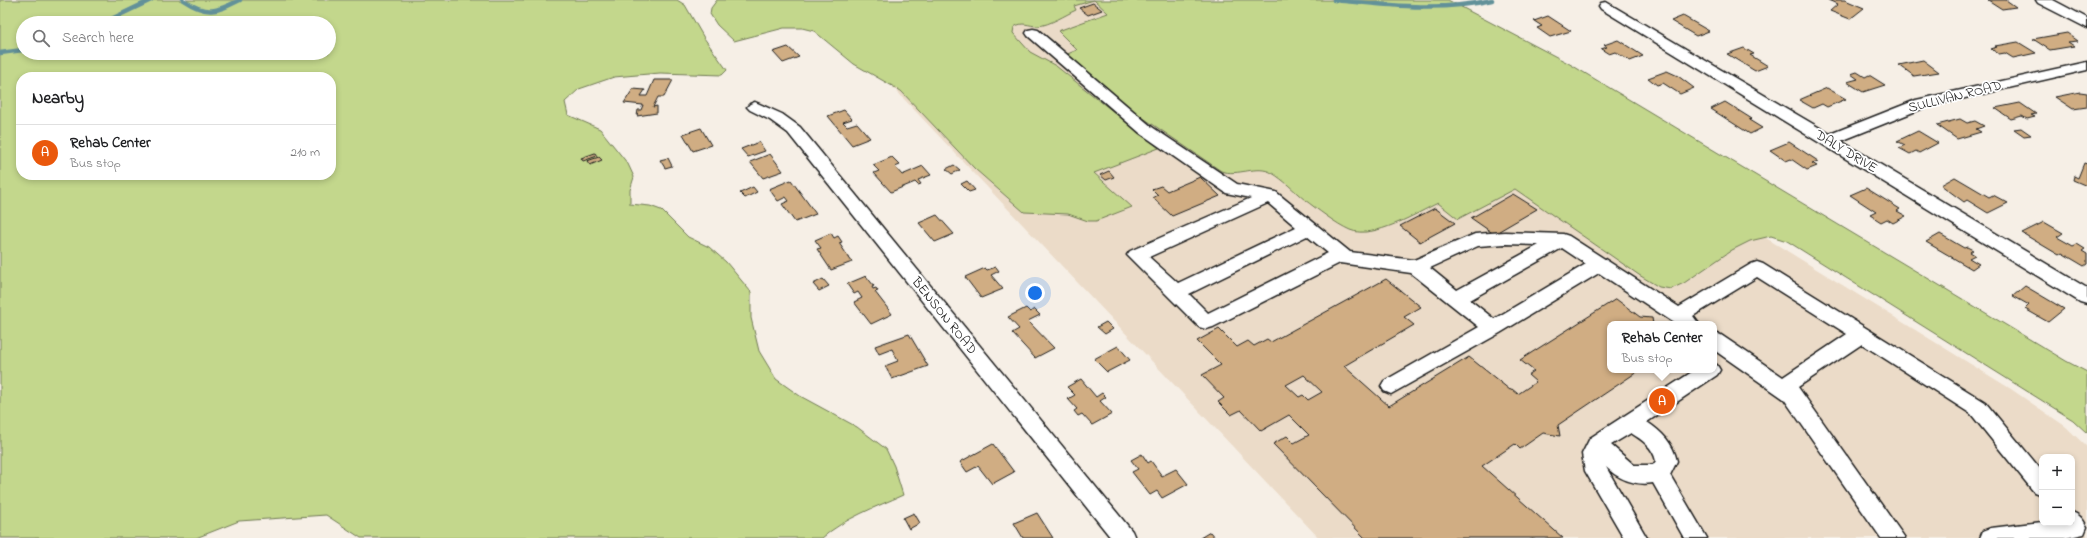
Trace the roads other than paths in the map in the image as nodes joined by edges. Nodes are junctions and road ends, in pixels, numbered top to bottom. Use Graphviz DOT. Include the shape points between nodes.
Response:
graph roads {
  1 [pos="2043,0"];
  2 [pos="1606,6"];
  3 [pos="2087,24"];
  4 [pos="1033,33"];
  5 [pos="2087,66"];
  6 [pos="755,107"];
  7 [pos="1827,141"];
  8 [pos="1270,196"];
  9 [pos="1308,228"];
  10 [pos="1563,240"];
  11 [pos="1340,254"];
  12 [pos="1600,264"];
  13 [pos="1416,267"];
  14 [pos="1176,292"];
  15 [pos="2087,297"];
  16 [pos="1456,299"];
  17 [pos="1685,320"];
  18 [pos="1493,328"];
  19 [pos="1862,334"];
  20 [pos="1717,342"];
  21 [pos="1734,354"];
  22 [pos="1717,365"];
  23 [pos="1705,373"];
  24 [pos="1391,386"];
  25 [pos="1782,387"];
  26 [pos="1631,422"];
  27 [pos="1597,444"];
  28 [pos="1658,473"];
  29 [pos="2039,482"];
  30 [pos="2075,526"];
  31 [pos="1124,538"];
  32 [pos="1636,538"];
  33 [pos="1696,538"];
  34 [pos="1894,538"];
  35 [pos="1992,538"];
  1 -- 3 [label="street"];
  2 -- 7 [label="street, DALY DRIVE"];
  4 -- 8 [label="street" via="1146,130 1232,189"];
  5 -- 7 [label="street, SULLIVAN ROAD" via="1921,104"];
  6 -- 31 [label="street, BENSON ROAD" via="781,120 794,130"];
  7 -- 15 [label="street, DALY DRIVE"];
  8 -- 9 [label="street"];
  8 -- 14 [label="street" via="1136,255"];
  9 -- 11 [label="street"];
  9 -- 14 [label="street"];
  10 -- 12 [label="street"];
  10 -- 13 [label="street" via="1474,240"];
  10 -- 16 [label="street"];
  11 -- 13 [label="street" via="1345,258"];
  11 -- 14 [label="street" via="1206,322"];
  12 -- 17 [label="street"];
  12 -- 18 [label="street"];
  13 -- 16 [label="street"];
  16 -- 18 [label="street"];
  17 -- 19 [label="street" via="1757,268"];
  18 -- 24 [label="street"];
  19 -- 25 [label="street"];
  19 -- 29 [label="street" via="1978,408"];
  20 -- 21 [label="street"];
  21 -- 22 [label="street"];
  21 -- 25 [label="street"];
  23 -- 26 [label="street"];
  25 -- 34 [label="street" via="1791,393"];
  26 -- 27 [label="street"];
  26 -- 28 [label="street" via="1652,437 1665,453 1664,468"];
  27 -- 28 [label="street" via="1627,471 1649,475"];
  27 -- 32 [label="street" via="1592,454 1596,471"];
  28 -- 33 [label="street"];
  30 -- 35 [label="street"];
}
